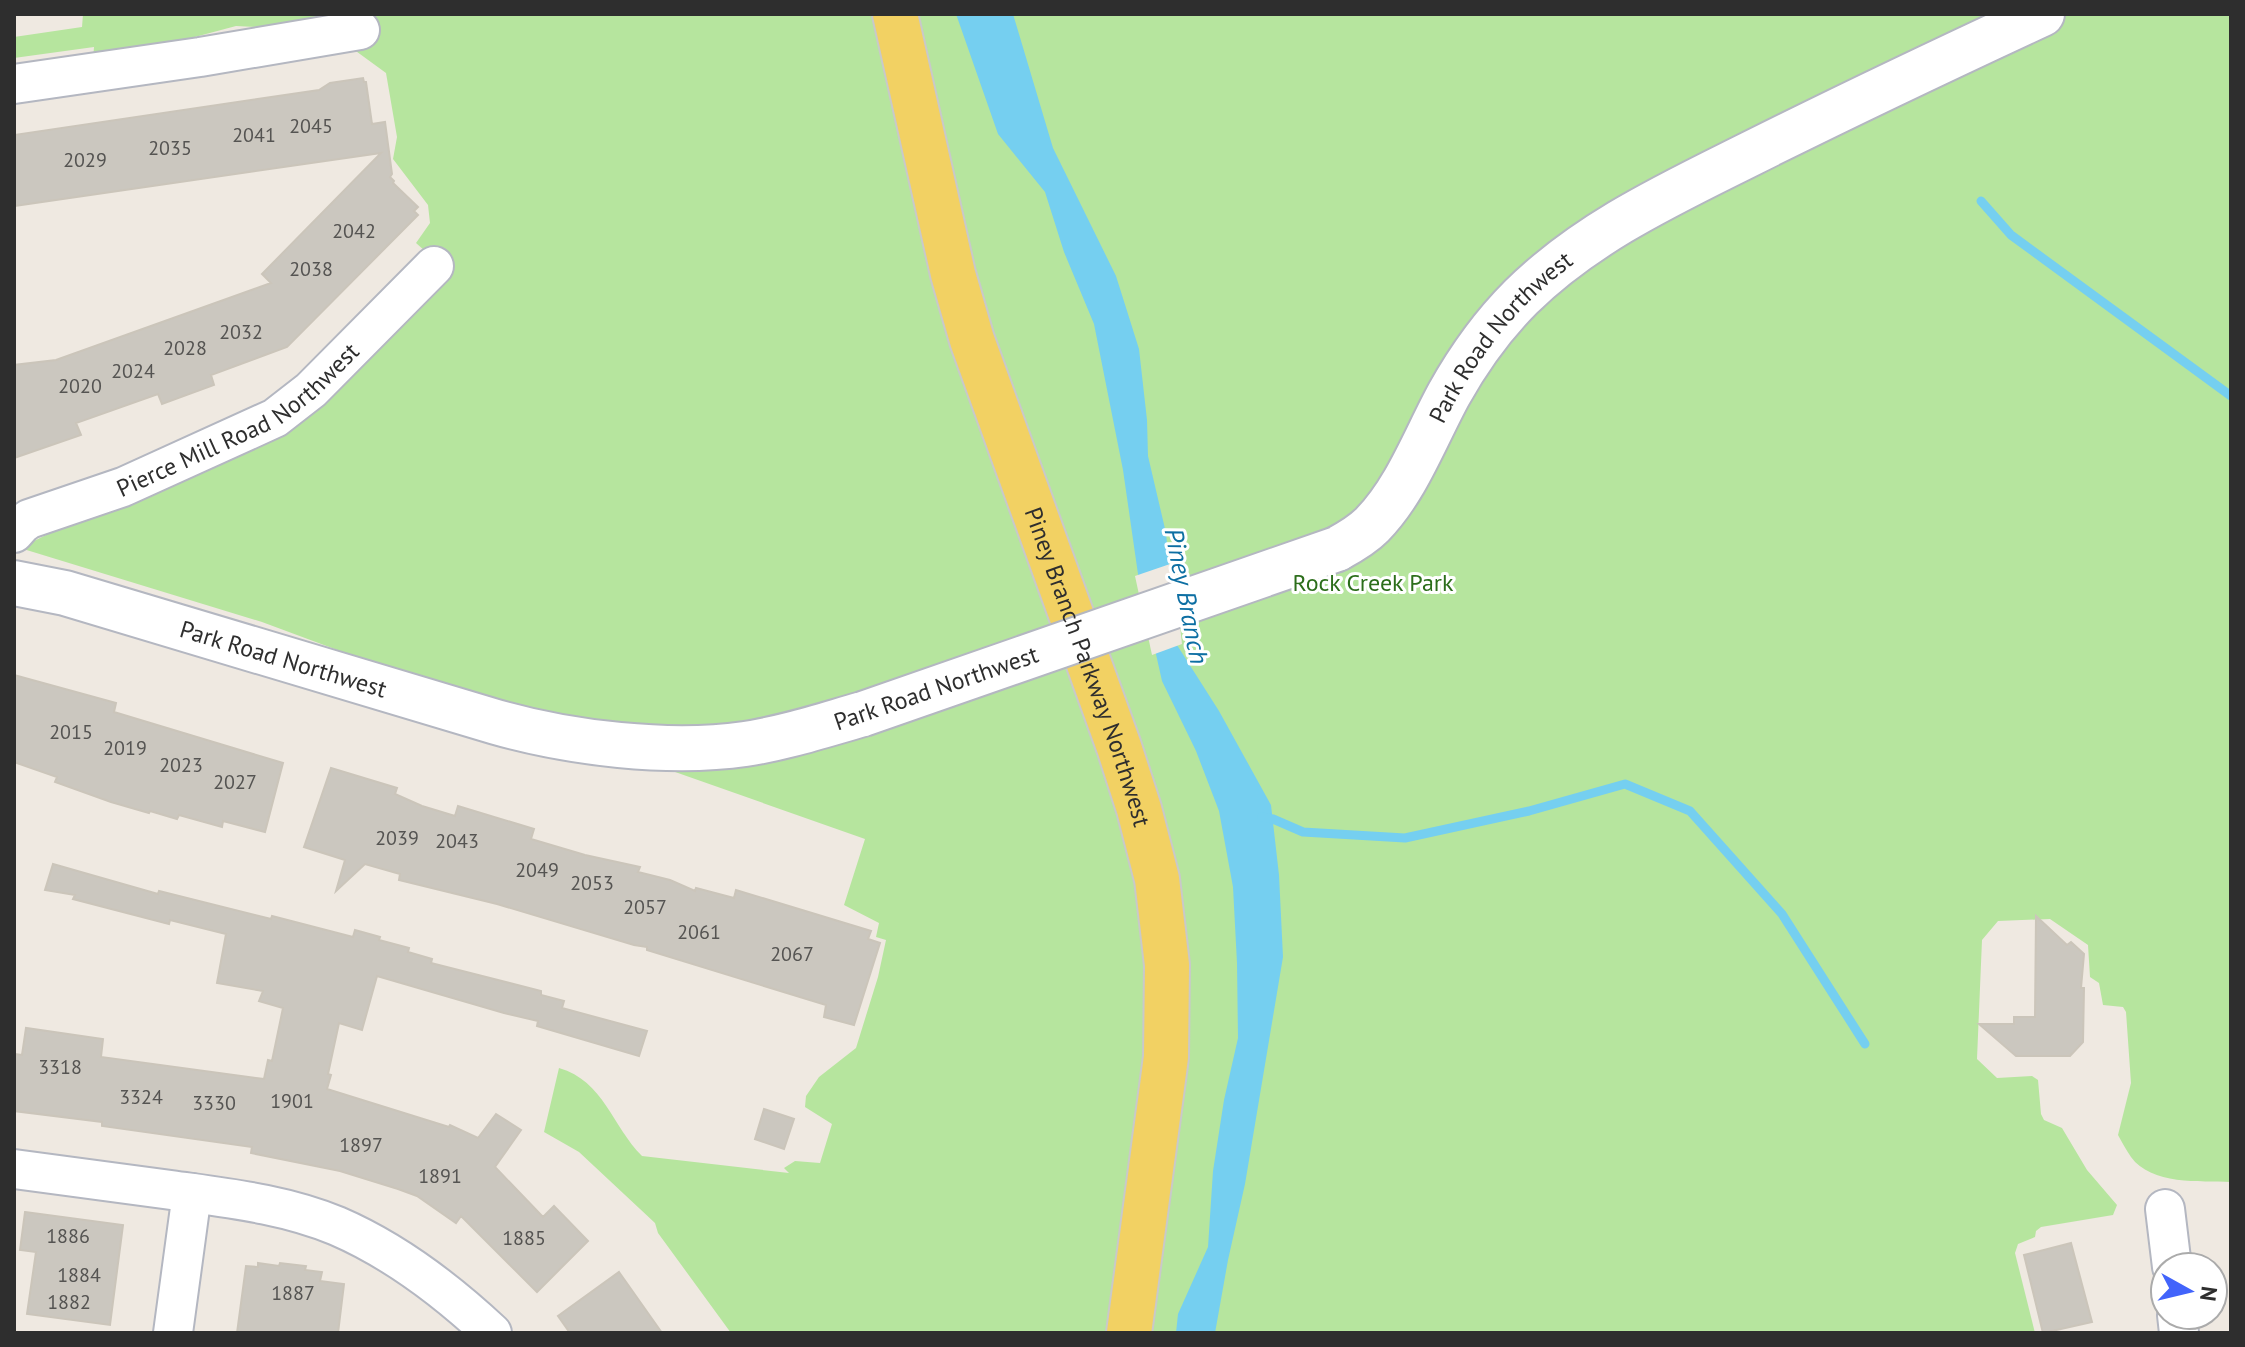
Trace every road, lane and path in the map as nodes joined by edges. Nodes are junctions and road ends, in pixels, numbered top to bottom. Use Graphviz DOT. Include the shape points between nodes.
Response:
graph roads {
  1 [pos="895,14"];
  2 [pos="2042,14"];
  3 [pos="360,30"];
  4 [pos="14,84"];
  5 [pos="434,266"];
  6 [pos="14,533"];
  7 [pos="14,583"];
  8 [pos="14,1169"];
  9 [pos="192,1193"];
  10 [pos="2165,1209"];
  11 [pos="2170,1251"];
  12 [pos="173,1333"];
  13 [pos="492,1333"];
  14 [pos="1129,1333"];
  1 -- 14 [label="main road, Piney Branch Parkway Northwest" via="972,340 1119,747 1157,879 1167,965 1166,1057"];
  2 -- 7 [label="street, Park Road Northwest, bridge" via="1681,188 1567,256 1493,329 1450,392 1390,505 1357,538 863,714 788,735 699,748 556,737 65,593"];
  3 -- 4 [label="street"];
  5 -- 6 [label="street, Pierce Mill Road Northwest" via="311,390 275,418 123,487 29,519"];
  8 -- 9 [label="street"];
  9 -- 12 [label="street"];
  9 -- 13 [label="street" via="286,1209 357,1235 417,1271"];
  10 -- 11 [label="street"];
}
